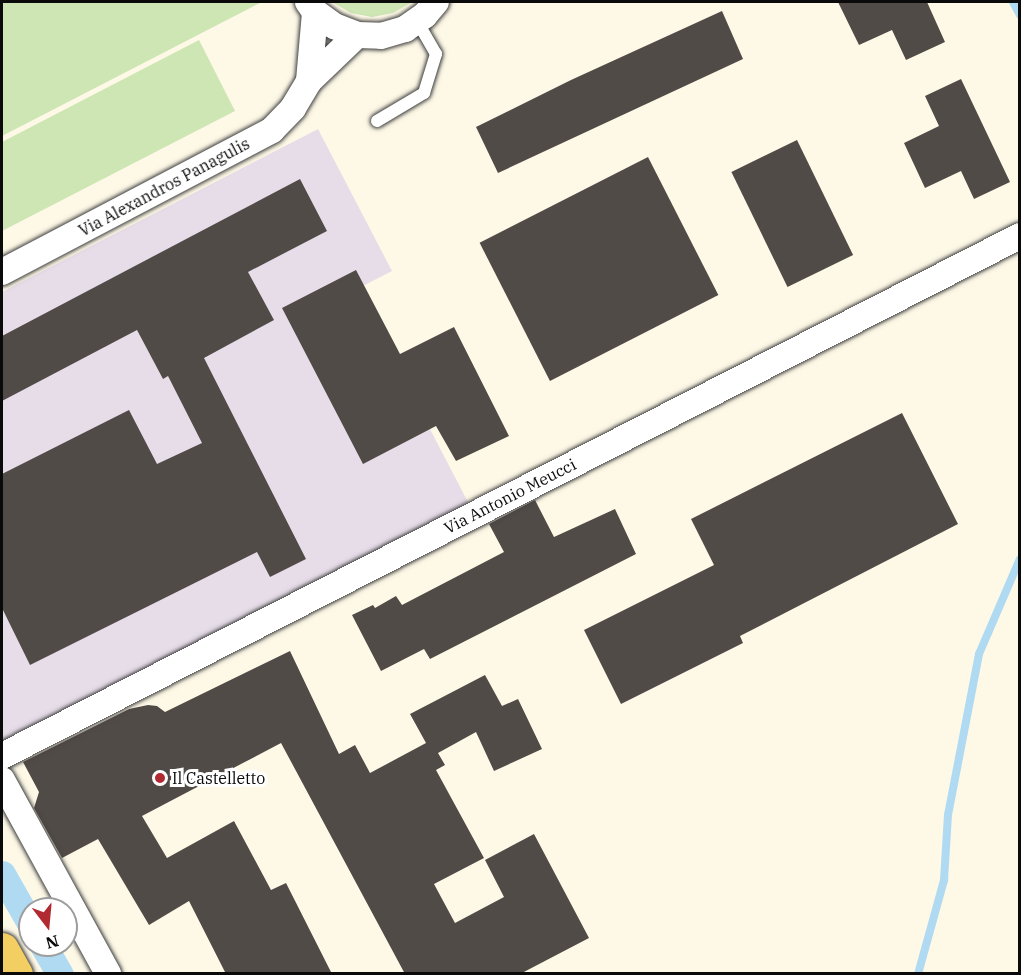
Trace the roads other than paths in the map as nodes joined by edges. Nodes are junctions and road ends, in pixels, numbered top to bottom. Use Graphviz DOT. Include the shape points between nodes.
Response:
graph roads {
  1 [pos="436,2"];
  2 [pos="311,7"];
  3 [pos="417,21"];
  4 [pos="357,35"];
  5 [pos="309,81"];
  6 [pos="377,121"];
  7 [pos="1020,236"];
  8 [pos="2,273"];
  9 [pos="2,756"];
  10 [pos="2,780"];
  11 [pos="2,949"];
  12 [pos="16,974"];
  13 [pos="108,974"];
  1 -- 3 [label="street"];
  2 -- 4 [label="street" via="334,26"];
  2 -- 5 [label="street, Via Alexandros Panagulis"];
  3 -- 4 [label="street" via="381,36"];
  3 -- 6 [label="lane" via="436,54 424,93"];
  4 -- 5 [label="street, Via Alexandros Panagulis"];
  5 -- 8 [label="street, Via Alexandros Panagulis" via="293,108 272,130"];
  7 -- 9 [label="street, Via Antonio Meucci"];
  10 -- 13 [label="street"];
  11 -- 12 [label="main road"];
}
